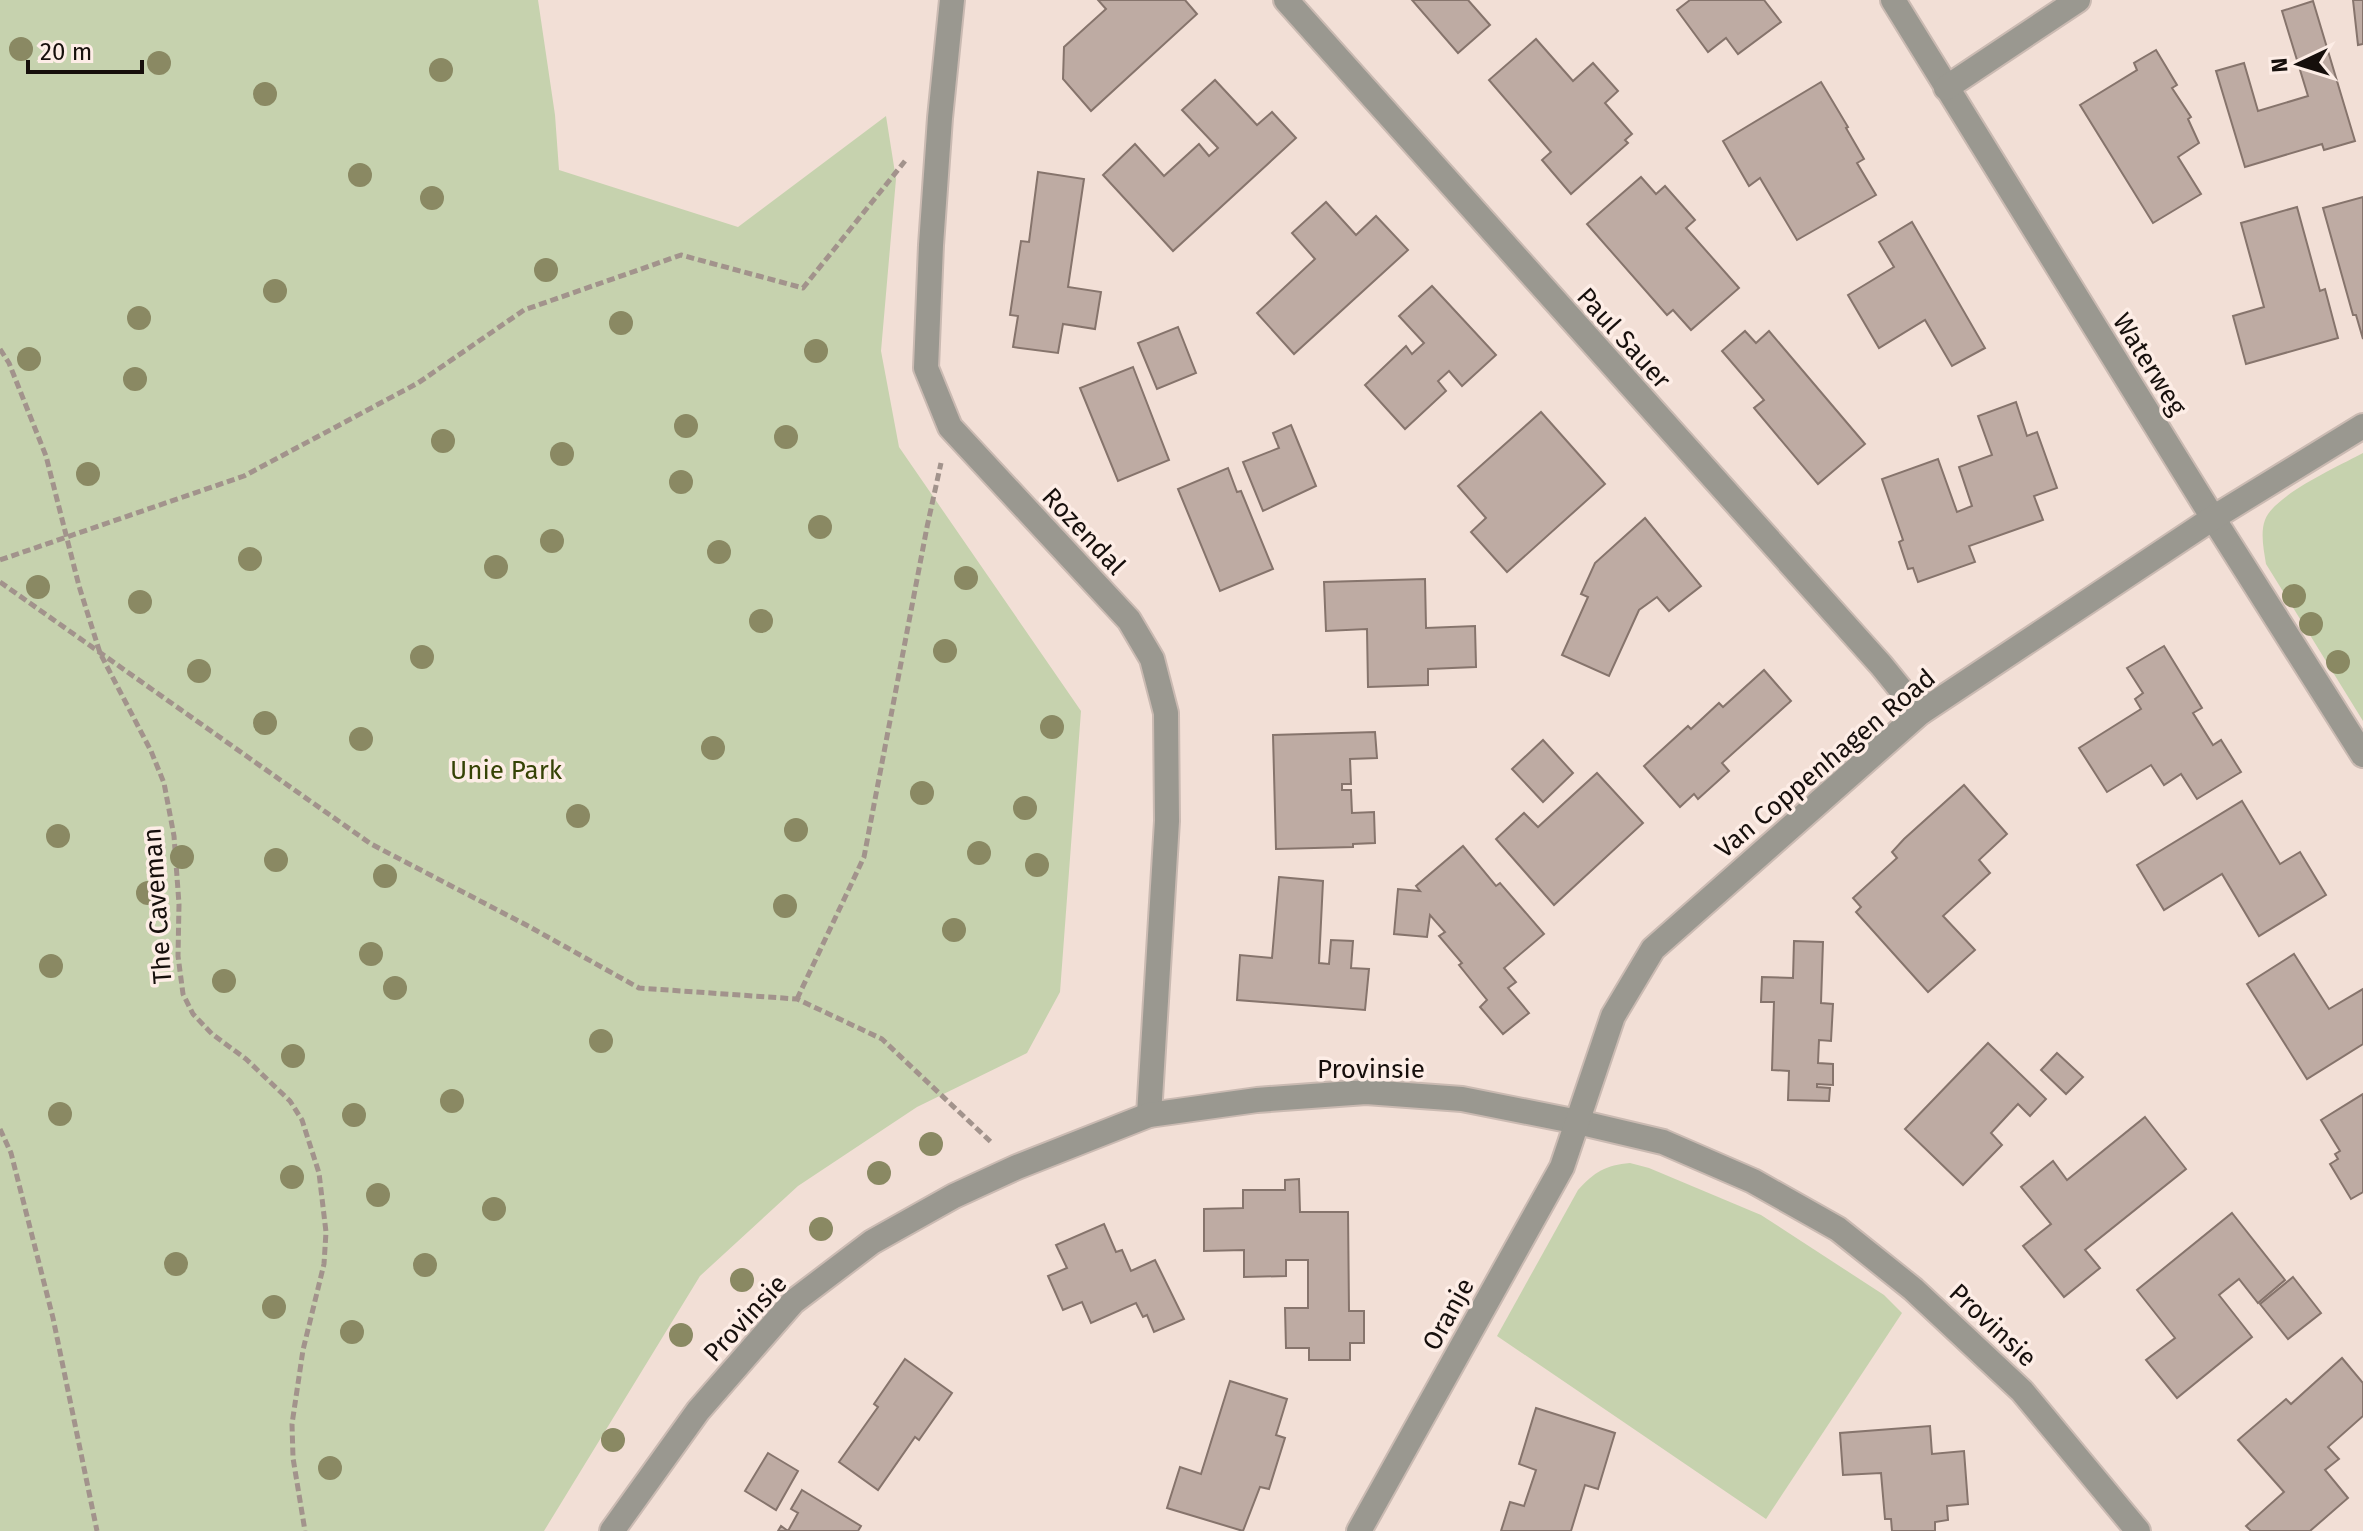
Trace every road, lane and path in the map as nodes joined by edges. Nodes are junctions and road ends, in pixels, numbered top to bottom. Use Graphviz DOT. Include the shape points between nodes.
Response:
graph roads {
  1 [pos="952,0"];
  2 [pos="1286,0"];
  3 [pos="1893,0"];
  4 [pos="2078,0"];
  5 [pos="1946,88"];
  6 [pos="940,118"];
  7 [pos="0,349"];
  8 [pos="2363,426"];
  9 [pos="950,427"];
  10 [pos="2213,518"];
  11 [pos="67,538"];
  12 [pos="0,560"];
  13 [pos="0,582"];
  14 [pos="100,653"];
  15 [pos="1920,713"];
  16 [pos="2363,755"];
  17 [pos="797,999"];
  18 [pos="1149,1115"];
  19 [pos="1578,1122"];
  20 [pos="0,1129"];
  21 [pos="1017,1167"];
  22 [pos="97,1531"];
  23 [pos="305,1531"];
  24 [pos="612,1531"];
  25 [pos="1359,1531"];
  26 [pos="2138,1531"];
  1 -- 6 [label="street, Rozendal"];
  2 -- 15 [label="street, Paul Sauer"];
  3 -- 5 [label="street, Waterweg"];
  4 -- 5 [label="street"];
  5 -- 10 [label="street, Waterweg"];
  6 -- 9 [label="street, Rozendal" via="926,368"];
  6 -- 11 [label="path" via="803,288 681,255 524,310 418,383 244,476"];
  7 -- 11 [label="path, The Caveman" via="46,456"];
  8 -- 10 [label="street, Van Coppenhagen Road"];
  9 -- 17 [label="path" via="864,857"];
  9 -- 18 [label="street, Rozendal" via="1129,620 1152,659 1166,713 1167,821"];
  10 -- 15 [label="street, Van Coppenhagen Road"];
  10 -- 16 [label="street, Waterweg"];
  11 -- 12 [label="path"];
  11 -- 14 [label="path, The Caveman"];
  13 -- 14 [label="path"];
  14 -- 17 [label="path" via="371,844 639,988"];
  14 -- 23 [label="path, The Caveman" via="164,783 174,836 183,994 212,1034 290,1101 302,1120 319,1173 324,1264 292,1424"];
  15 -- 19 [label="street, Van Coppenhagen Road" via="1653,949 1613,1016"];
  17 -- 21 [label="path" via="882,1039"];
  18 -- 19 [label="street, Provinsie" via="1366,1092 1462,1099"];
  18 -- 21 [label="street, Provinsie"];
  19 -- 25 [label="street, Oranje" via="1562,1167"];
  19 -- 26 [label="street, Provinsie" via="1663,1142 1753,1181 1838,1229 1913,1289 2022,1391"];
  20 -- 22 [label="path" via="11,1153 53,1318"];
  21 -- 24 [label="street, Provinsie" via="872,1242 793,1302 698,1411"];
}
